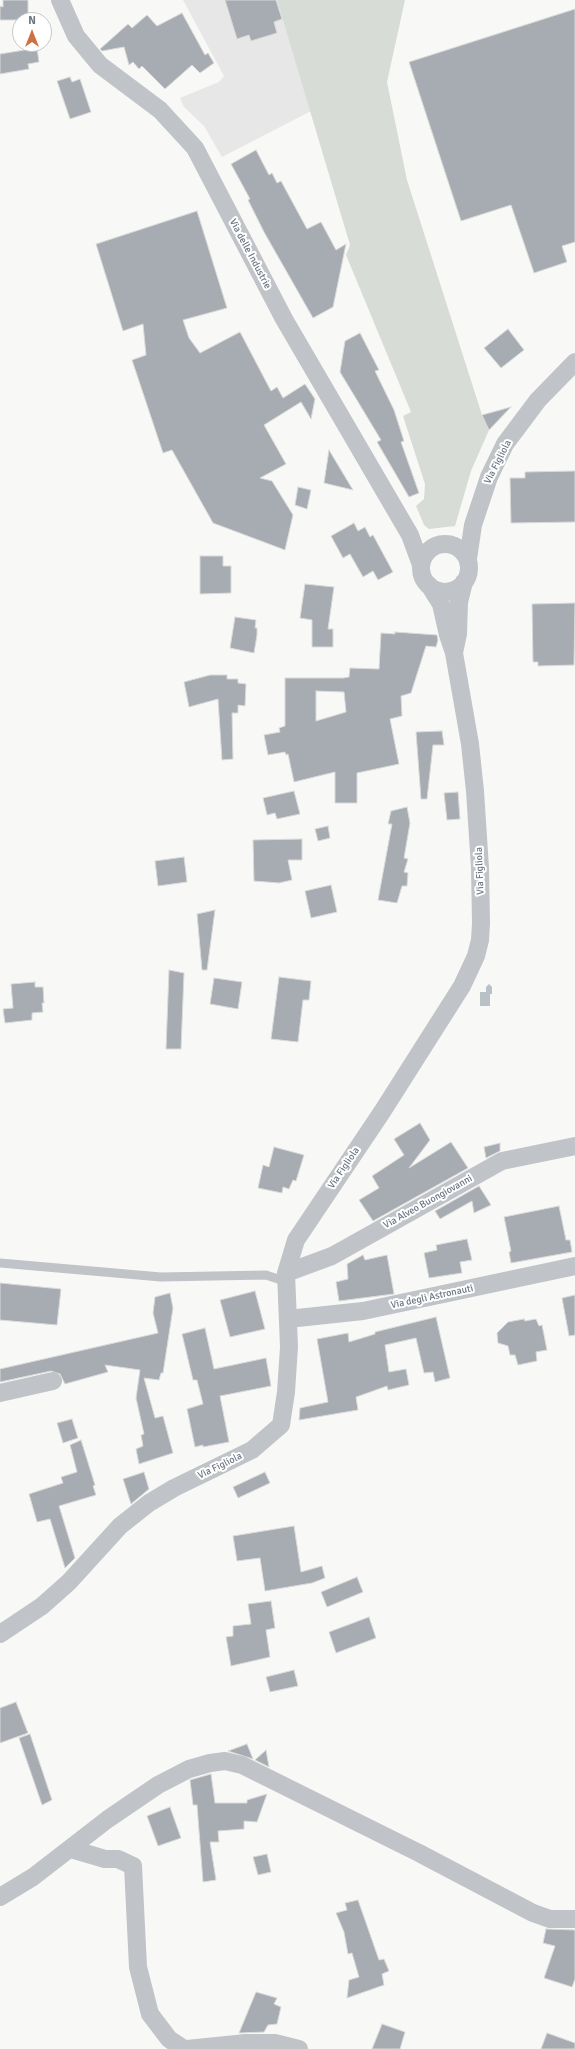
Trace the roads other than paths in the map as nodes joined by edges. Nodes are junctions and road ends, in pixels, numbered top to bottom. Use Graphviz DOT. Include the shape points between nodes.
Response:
graph roads {
  1 [pos="60,0"];
  2 [pos="575,362"];
  3 [pos="473,526"];
  4 [pos="410,535"];
  5 [pos="442,545"];
  6 [pos="468,559"];
  7 [pos="422,565"];
  8 [pos="464,582"];
  9 [pos="429,585"];
  10 [pos="454,653"];
  11 [pos="575,1146"];
  12 [pos="0,1264"];
  13 [pos="575,1266"];
  14 [pos="286,1277"];
  15 [pos="288,1319"];
  16 [pos="53,1381"];
  17 [pos="0,1393"];
  18 [pos="0,1634"];
  19 [pos="71,1849"];
  20 [pos="0,1897"];
  21 [pos="575,1919"];
  22 [pos="186,2049"];
  23 [pos="299,2049"];
  1 -- 4 [label="street, Via delle Industrie" via="76,36 100,65 160,110 195,148 284,319"];
  2 -- 3 [label="street, Via Figliola" via="538,400 505,444 489,477"];
  3 -- 5 [label="street"];
  3 -- 6 [label="street, Via Figliola"];
  4 -- 5 [label="street"];
  4 -- 7 [label="street, Via delle Industrie"];
  5 -- 6 [label="street" via="460,549"];
  5 -- 7 [label="street" via="428,551"];
  6 -- 8 [label="street" via="468,575"];
  7 -- 9 [label="street, Via delle Industrie" via="424,579"];
  8 -- 9 [label="street" via="451,591 443,592"];
  8 -- 10 [label="street, Via Figliola" via="459,602 458,634"];
  9 -- 10 [label="street, Via delle Industrie" via="441,604"];
  10 -- 14 [label="street, Via Figliola" via="470,744 478,829 481,923 476,956 458,993 296,1240"];
  11 -- 14 [label="street, Via Alveo Buongiovanni" via="502,1161 332,1256"];
  12 -- 14 [label="lane" via="162,1277"];
  13 -- 15 [label="street, Via degli Astronauti" via="363,1312"];
  14 -- 15 [label="street, Via Figliola"];
  15 -- 18 [label="street, Via Figliola" via="289,1347 281,1425 252,1450 149,1503 120,1526 69,1582 42,1606"];
  16 -- 17 [label="street"];
  19 -- 20 [label="street"];
  19 -- 21 [label="street" via="108,1819 158,1785 183,1772 210,1763 236,1762 533,1913 550,1919"];
  19 -- 22 [label="street" via="105,1859 118,1859 133,1866 138,1967 150,2014 169,2039"];
  22 -- 23 [label="street" via="246,2043 275,2043"];
}
